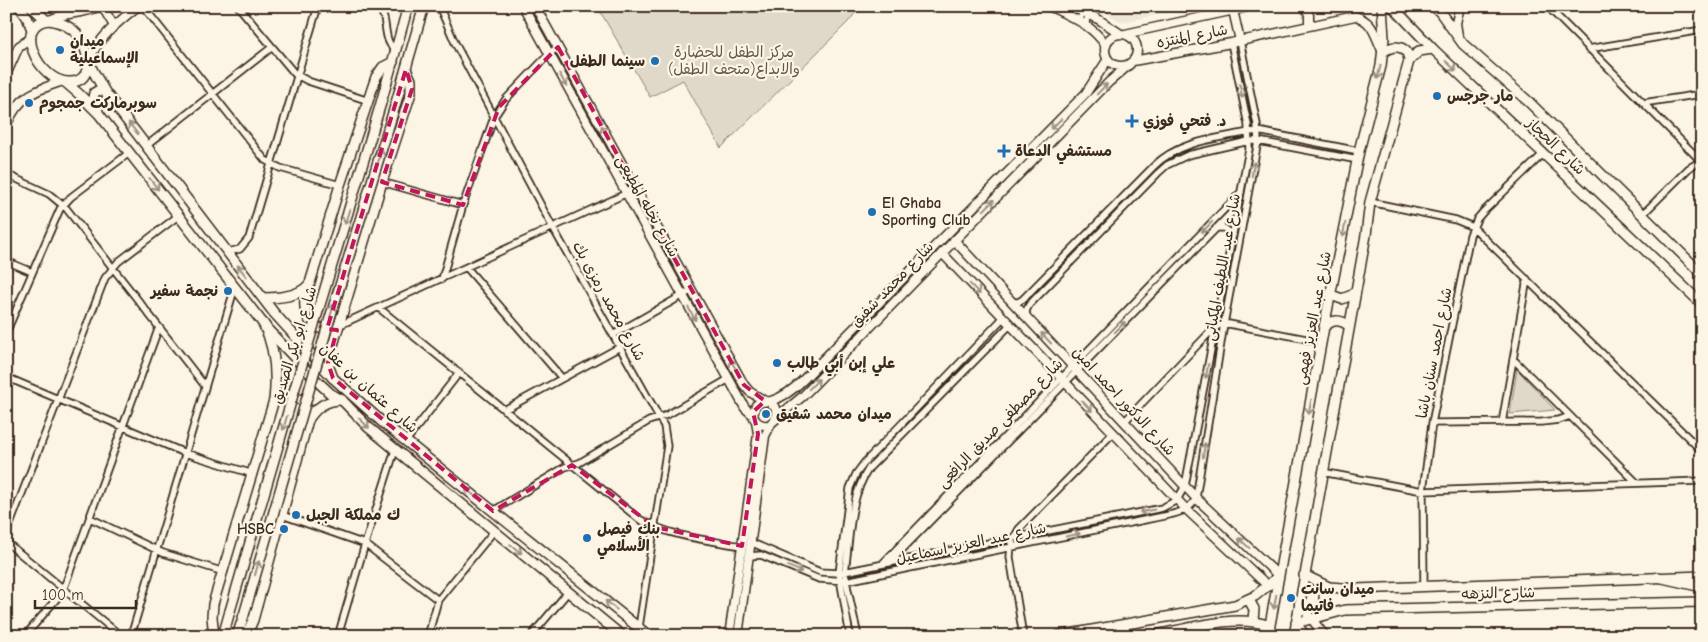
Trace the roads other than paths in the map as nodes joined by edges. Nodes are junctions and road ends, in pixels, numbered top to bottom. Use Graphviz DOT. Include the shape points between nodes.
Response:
graph roads {
  1 [pos="19,6"];
  2 [pos="31,6"];
  3 [pos="101,6"];
  4 [pos="138,6"];
  5 [pos="144,6"];
  6 [pos="238,6"];
  7 [pos="318,6"];
  8 [pos="376,6"];
  9 [pos="408,6"];
  10 [pos="424,6"];
  11 [pos="439,6"];
  12 [pos="523,6"];
  13 [pos="535,6"];
  14 [pos="1049,6"];
  15 [pos="1071,6"];
  16 [pos="1093,6"];
  17 [pos="1253,6"];
  18 [pos="1305,6"];
  19 [pos="1382,6"];
  20 [pos="1392,6"];
  21 [pos="1460,6"];
  22 [pos="1547,6"];
  23 [pos="1437,8"];
  24 [pos="1233,10"];
  25 [pos="1086,11"];
  26 [pos="48,20"];
  27 [pos="1082,22"];
  28 [pos="114,26"];
  29 [pos="1309,26"];
  30 [pos="1702,30"];
  31 [pos="32,34"];
  32 [pos="1123,34"];
  33 [pos="1240,41"];
  34 [pos="1231,43"];
  35 [pos="1463,44"];
  36 [pos="1106,46"];
  37 [pos="271,48"];
  38 [pos="558,48"];
  39 [pos="1433,49"];
  40 [pos="1588,49"];
  41 [pos="396,50"];
  42 [pos="1383,52"];
  43 [pos="549,54"];
  44 [pos="1108,59"];
  45 [pos="1409,61"];
  46 [pos="88,62"];
  47 [pos="393,62"];
  48 [pos="1132,62"];
  49 [pos="406,69"];
  50 [pos="6,75"];
  51 [pos="297,76"];
  52 [pos="64,82"];
  53 [pos="105,92"];
  54 [pos="212,94"];
  55 [pos="1702,94"];
  56 [pos="369,100"];
  57 [pos="1643,103"];
  58 [pos="494,117"];
  59 [pos="102,118"];
  60 [pos="6,126"];
  61 [pos="1258,131"];
  62 [pos="1249,132"];
  63 [pos="1249,141"];
  64 [pos="1258,141"];
  65 [pos="146,146"];
  66 [pos="129,153"];
  67 [pos="1544,153"];
  68 [pos="1359,155"];
  69 [pos="1701,161"];
  70 [pos="271,164"];
  71 [pos="6,174"];
  72 [pos="382,182"];
  73 [pos="340,185"];
  74 [pos="636,190"];
  75 [pos="1241,192"];
  76 [pos="626,195"];
  77 [pos="1370,202"];
  78 [pos="63,205"];
  79 [pos="462,205"];
  80 [pos="1238,206"];
  81 [pos="1246,207"];
  82 [pos="1642,215"];
  83 [pos="178,216"];
  84 [pos="1472,227"];
  85 [pos="553,228"];
  86 [pos="1216,228"];
  87 [pos="1233,235"];
  88 [pos="954,240"];
  89 [pos="228,252"];
  90 [pos="942,253"];
  91 [pos="6,261"];
  92 [pos="112,267"];
  93 [pos="466,268"];
  94 [pos="32,272"];
  95 [pos="1702,274"];
  96 [pos="442,279"];
  97 [pos="1526,279"];
  98 [pos="235,287"];
  99 [pos="307,287"];
  100 [pos="692,290"];
  101 [pos="1356,290"];
  102 [pos="1330,295"];
  103 [pos="682,296"];
  104 [pos="263,298"];
  105 [pos="1012,302"];
  106 [pos="1702,304"];
  107 [pos="379,308"];
  108 [pos="1003,318"];
  109 [pos="1027,318"];
  110 [pos="263,323"];
  111 [pos="1224,324"];
  112 [pos="1010,325"];
  113 [pos="338,326"];
  114 [pos="1348,326"];
  115 [pos="159,327"];
  116 [pos="1324,327"];
  117 [pos="1215,328"];
  118 [pos="6,333"];
  119 [pos="613,335"];
  120 [pos="1322,342"];
  121 [pos="620,347"];
  122 [pos="1513,359"];
  123 [pos="1075,369"];
  124 [pos="459,373"];
  125 [pos="6,377"];
  126 [pos="562,377"];
  127 [pos="333,378"];
  128 [pos="729,379"];
  129 [pos="1063,381"];
  130 [pos="205,386"];
  131 [pos="781,396"];
  132 [pos="58,400"];
  133 [pos="274,400"];
  134 [pos="342,400"];
  135 [pos="767,402"];
  136 [pos="789,408"];
  137 [pos="504,410"];
  138 [pos="777,415"];
  139 [pos="1570,416"];
  140 [pos="660,418"];
  141 [pos="754,418"];
  142 [pos="308,420"];
  143 [pos="1124,422"];
  144 [pos="1432,423"];
  145 [pos="1502,423"];
  146 [pos="772,424"];
  147 [pos="123,427"];
  148 [pos="1113,433"];
  149 [pos="761,436"];
  150 [pos="406,441"];
  151 [pos="396,450"];
  152 [pos="1702,451"];
  153 [pos="185,453"];
  154 [pos="573,465"];
  155 [pos="1322,472"];
  156 [pos="253,474"];
  157 [pos="1702,481"];
  158 [pos="1637,483"];
  159 [pos="1185,486"];
  160 [pos="1423,491"];
  161 [pos="1196,498"];
  162 [pos="1177,500"];
  163 [pos="1186,509"];
  164 [pos="493,511"];
  165 [pos="282,515"];
  166 [pos="90,518"];
  167 [pos="655,527"];
  168 [pos="494,531"];
  169 [pos="6,535"];
  170 [pos="1013,538"];
  171 [pos="6,542"];
  172 [pos="750,542"];
  173 [pos="365,544"];
  174 [pos="742,546"];
  175 [pos="1010,548"];
  176 [pos="156,550"];
  177 [pos="749,556"];
  178 [pos="890,562"];
  179 [pos="882,564"];
  180 [pos="224,572"];
  181 [pos="842,572"];
  182 [pos="1304,575"];
  183 [pos="1279,576"];
  184 [pos="1702,576"];
  185 [pos="1658,578"];
  186 [pos="843,581"];
  187 [pos="1268,586"];
  188 [pos="1329,587"];
  189 [pos="1424,587"];
  190 [pos="1702,587"];
  191 [pos="64,589"];
  192 [pos="568,592"];
  193 [pos="438,600"];
  194 [pos="1248,600"];
  195 [pos="1702,602"];
  196 [pos="1299,603"];
  197 [pos="1333,612"];
  198 [pos="1313,619"];
  199 [pos="1253,621"];
  200 [pos="1296,623"];
  201 [pos="1270,626"];
  202 [pos="644,633"];
  203 [pos="1168,634"];
  204 [pos="25,636"];
  205 [pos="121,636"];
  206 [pos="131,636"];
  207 [pos="214,636"];
  208 [pos="223,636"];
  209 [pos="237,636"];
  210 [pos="246,636"];
  211 [pos="338,636"];
  212 [pos="428,636"];
  213 [pos="530,636"];
  214 [pos="622,636"];
  215 [pos="729,636"];
  216 [pos="738,636"];
  217 [pos="850,636"];
  218 [pos="858,636"];
  219 [pos="1023,636"];
  220 [pos="1058,636"];
  221 [pos="1151,636"];
  222 [pos="1268,636"];
  223 [pos="1294,636"];
  224 [pos="1306,636"];
  225 [pos="1325,636"];
  1 -- 31 [label="main road" via="27,17"];
  2 -- 26 [label="main road"];
  3 -- 26 [label="street"];
  3 -- 28 [label="street"];
  4 -- 28 [label="street"];
  5 -- 54 [label="street"];
  6 -- 37 [label="street"];
  7 -- 51 [label="street"];
  8 -- 41 [label="street" via="382,13 387,39"];
  9 -- 41 [label="main road, شارع ابو بكر الصديق"];
  10 -- 49 [label="main road, شارع ابو بكر الصديق"];
  11 -- 58 [label="street, شارع محمد رمزى بك" via="456,46"];
  12 -- 43 [label="street, شارع نخله المطيعى"];
  13 -- 38 [label="street, شارع نخله المطيعى"];
  14 -- 27 [label="street"];
  15 -- 25 [label="street"];
  16 -- 25 [label="street"];
  17 -- 24 [label="street, شارع المنتزه"];
  18 -- 29 [label="street"];
  19 -- 42 [label="main road, شارع عبد العزيز فهمى"];
  20 -- 39 [label="main road, شارع الحجاز"];
  21 -- 35 [label="street" via="1456,23"];
  22 -- 40 [label="street"];
  23 -- 35 [label="main road, شارع الحجاز"];
  24 -- 32 [label="street, شارع المنتزه"];
  24 -- 33 [label="street"];
  25 -- 27 [label="street"];
  25 -- 32 [label="street"];
  26 -- 31 [label="main road" via="38,23"];
  26 -- 46 [label="main road" via="62,23 76,33 86,48"];
  27 -- 36 [label="street"];
  28 -- 46 [label="street"];
  29 -- 33 [label="street, شارع المنتزه"];
  29 -- 42 [label="street, شارع المنتزه" via="1348,17 1361,18 1372,26"];
  30 -- 40 [label="street"];
  31 -- 50 [label="street" via="18,48"];
  31 -- 52 [label="main road" via="39,65"];
  32 -- 36 [label="street" via="1111,37"];
  32 -- 48 [label="street" via="1132,37 1136,43 1138,51"];
  33 -- 34 [label="street, شارع المنتزه"];
  33 -- 61 [label="street, شارع عبد اللطيف المكباتى"];
  34 -- 48 [label="street, شارع المنتزه"];
  34 -- 62 [label="street, شارع عبد اللطيف المكباتى, one-way"];
  35 -- 82 [label="main road, شارع الحجاز" via="1530,102"];
  36 -- 44 [label="street"];
  37 -- 51 [label="street"];
  37 -- 54 [label="street"];
  38 -- 43 [label="street"];
  74 -- 38 [label="street, شارع نخله المطيعى, one-way"];
  39 -- 45 [label="main road" via="1419,51"];
  39 -- 67 [label="main road, شارع الحجاز, one-way"];
  40 -- 57 [label="street"];
  41 -- 47 [label="main road, شارع ابو بكر الصديق"];
  42 -- 45 [label="main road" via="1397,46 1408,54"];
  42 -- 68 [label="main road, شارع عبد العزيز فهمى, one-way"];
  43 -- 58 [label="street" via="506,98"];
  43 -- 76 [label="street, شارع نخله المطيعى, one-way"];
  44 -- 48 [label="street" via="1118,66"];
  44 -- 131 [label="street, شارع محمد شفيق, one-way" via="1086,93 803,380"];
  45 -- 77 [label="main road"];
  46 -- 52 [label="main road" via="83,77"];
  46 -- 53 [label="main road, شارع عثمان بن عفان"];
  47 -- 56 [label="main road, شارع ابو بكر الصديق" via="377,74"];
  47 -- 208 [label="main road, شارع ابو بكر الصديق, one-way, bridge"];
  88 -- 48 [label="street, شارع محمد شفيق, one-way"];
  49 -- 72 [label="main road, شارع ابو بكر الصديق" via="412,90"];
  209 -- 49 [label="main road, شارع ابو بكر الصديق, one-way, bridge"];
  51 -- 56 [label="street"];
  51 -- 70 [label="street"];
  52 -- 59 [label="main road, شارع عثمان بن عفان"];
  52 -- 60 [label="street" via="26,96"];
  53 -- 59 [label="main road" via="99,90 93,94"];
  65 -- 53 [label="main road, شارع عثمان بن عفان, one-way"];
  54 -- 65 [label="street"];
  54 -- 70 [label="street"];
  55 -- 57 [label="street"];
  56 -- 73 [label="main road, شارع ابو بكر الصديق"];
  57 -- 69 [label="street"];
  58 -- 79 [label="street"];
  58 -- 85 [label="street, شارع محمد رمزى بك"];
  59 -- 66 [label="main road, شارع عثمان بن عفان"];
  61 -- 62 [label="street"];
  61 -- 64 [label="street, شارع عبد اللطيف المكباتى"];
  61 -- 68 [label="street"];
  62 -- 63 [label="street, شارع عبد اللطيف المكباتى"];
  62 -- 105 [label="street" via="1185,146 1162,157 1023,299"];
  63 -- 64 [label="street"];
  63 -- 75 [label="street, شارع عبد اللطيف المكباتى"];
  63 -- 109 [label="street" via="1188,155 1167,165 1028,305"];
  64 -- 68 [label="street"];
  81 -- 64 [label="street, شارع عبد اللطيف المكباتى, one-way"];
  65 -- 89 [label="main road, شارع عثمان بن عفان"];
  66 -- 78 [label="street"];
  66 -- 83 [label="main road, شارع عثمان بن عفان, one-way"];
  67 -- 84 [label="street, شارع احمد سنان باشا" via="1483,212"];
  67 -- 106 [label="main road, شارع الحجاز"];
  68 -- 102 [label="main road, شارع عبد العزيز فهمى, one-way"];
  69 -- 82 [label="street" via="1689,168"];
  70 -- 73 [label="street"];
  70 -- 89 [label="street" via="248,241 240,249"];
  71 -- 78 [label="street"];
  72 -- 79 [label="street"];
  72 -- 113 [label="main road, شارع ابو بكر الصديق"];
  73 -- 99 [label="main road, شارع ابو بكر الصديق"];
  74 -- 76 [label="street"];
  74 -- 100 [label="street, شارع نخله المطيعى"];
  75 -- 80 [label="street, شارع عبد اللطيف المكباتى"];
  75 -- 123 [label="street, شارع مصطفى صديق الرافعى, one-way"];
  76 -- 85 [label="street"];
  76 -- 103 [label="street, شارع نخله المطيعى"];
  77 -- 84 [label="street" via="1456,220"];
  77 -- 101 [label="main road"];
  78 -- 92 [label="street"];
  78 -- 94 [label="street"];
  79 -- 96 [label="street"];
  80 -- 81 [label="street"];
  80 -- 86 [label="street, شارع مصطفى صديق الرافعى"];
  80 -- 87 [label="street, شارع عبد اللطيف المكباتى"];
  81 -- 111 [label="street, شارع عبد اللطيف المكباتى"];
  82 -- 95 [label="main road, شارع الحجاز"];
  83 -- 92 [label="street"];
  83 -- 98 [label="main road, شارع عثمان بن عفان"];
  84 -- 97 [label="street"];
  84 -- 144 [label="street, شارع احمد سنان باشا"];
  85 -- 93 [label="street"];
  85 -- 119 [label="street, شارع محمد رمزى بك"];
  86 -- 87 [label="street"];
  123 -- 86 [label="street, شارع مصطفى صديق الرافعى, one-way"];
  87 -- 117 [label="street, شارع عبد اللطيف المكباتى"];
  88 -- 90 [label="street, شارع محمد شفيق"];
  88 -- 105 [label="street, شارع الدكتور احمد امين"];
  104 -- 89 [label="main road, شارع عثمان بن عفان, one-way"];
  90 -- 108 [label="street, شارع الدكتور احمد امين, one-way"];
  136 -- 90 [label="street, شارع محمد شفيق, one-way"];
  91 -- 94 [label="street"];
  92 -- 115 [label="street"];
  92 -- 132 [label="street" via="103,281"];
  93 -- 96 [label="street"];
  93 -- 126 [label="street"];
  94 -- 118 [label="street"];
  96 -- 107 [label="street"];
  97 -- 122 [label="street"];
  97 -- 152 [label="street"];
  98 -- 110 [label="main road, شارع عثمان بن عفان"];
  98 -- 130 [label="street"];
  99 -- 104 [label="main road, شارع ابو بكر الصديق" via="288,295"];
  99 -- 113 [label="main road" via="304,306 311,322 324,329"];
  100 -- 103 [label="street"];
  135 -- 100 [label="street, شارع نخله المطيعى, one-way" via="750,392 744,384"];
  101 -- 102 [label="main road" via="1342,299"];
  101 -- 114 [label="main road"];
  102 -- 116 [label="main road, شارع عبد العزيز فهمى"];
  103 -- 119 [label="street"];
  103 -- 128 [label="street, شارع نخله المطيعى, one-way"];
  104 -- 127 [label="main road, شارع عثمان بن عفان"];
  105 -- 109 [label="street, شارع الدكتور احمد امين"];
  107 -- 113 [label="street"];
  107 -- 124 [label="street"];
  108 -- 112 [label="street, شارع الدكتور احمد امين"];
  108 -- 181 [label="street" via="856,474 847,504"];
  123 -- 109 [label="street, شارع الدكتور احمد امين, one-way"];
  110 -- 133 [label="main road, شارع ابو بكر الصديق" via="274,361"];
  110 -- 134 [label="main road, شارع عثمان بن عفان" via="317,381"];
  111 -- 117 [label="street"];
  111 -- 120 [label="street"];
  161 -- 111 [label="street, شارع عبد اللطيف المكباتى, one-way"];
  112 -- 129 [label="street, شارع الدكتور احمد امين"];
  112 -- 181 [label="street" via="869,468 857,491"];
  113 -- 127 [label="main road, شارع ابو بكر الصديق" via="329,359"];
  114 -- 116 [label="main road" via="1336,320"];
  114 -- 155 [label="main road"];
  115 -- 130 [label="street"];
  115 -- 147 [label="street"];
  116 -- 120 [label="main road, شارع عبد العزيز فهمى"];
  117 -- 143 [label="street"];
  117 -- 159 [label="street, شارع عبد اللطيف المكباتى, one-way"];
  119 -- 121 [label="street, شارع محمد رمزى بك"];
  120 -- 183 [label="main road, شارع عبد العزيز فهمى, one-way"];
  121 -- 126 [label="street"];
  121 -- 140 [label="street, شارع محمد رمزى بك"];
  122 -- 139 [label="street"];
  122 -- 145 [label="street"];
  123 -- 129 [label="street, شارع مصطفى صديق الرافعى"];
  123 -- 143 [label="street, شارع الدكتور احمد امين"];
  124 -- 137 [label="street"];
  124 -- 150 [label="street"];
  125 -- 132 [label="street"];
  126 -- 137 [label="street"];
  127 -- 150 [label="main road, شارع عثمان بن عفان"];
  128 -- 140 [label="street"];
  128 -- 141 [label="street, شارع نخله المطيعى"];
  129 -- 148 [label="street, شارع الدكتور احمد امين, one-way"];
  129 -- 178 [label="street, شارع مصطفى صديق الرافعى"];
  129 -- 179 [label="street, شارع مصطفى صديق الرافعى"];
  130 -- 153 [label="street"];
  131 -- 135 [label="street, شارع محمد شفيق"];
  131 -- 136 [label="street" via="783,404"];
  132 -- 147 [label="street"];
  132 -- 169 [label="street"];
  133 -- 142 [label="main road" via="286,395 298,398 306,406"];
  133 -- 156 [label="main road, شارع ابو بكر الصديق"];
  134 -- 142 [label="main road" via="320,406"];
  134 -- 151 [label="main road, شارع عثمان بن عفان, one-way"];
  135 -- 138 [label="street" via="776,408"];
  135 -- 141 [label="street" via="756,405"];
  136 -- 138 [label="street, شارع محمد شفيق"];
  137 -- 154 [label="street"];
  138 -- 146 [label="street"];
  139 -- 145 [label="street" via="1542,422"];
  139 -- 158 [label="street"];
  140 -- 154 [label="street" via="649,421"];
  140 -- 167 [label="street, شارع محمد رمزى بك" via="667,446"];
  141 -- 146 [label="street" via="762,425"];
  141 -- 149 [label="street, شارع نخله المطيعى"];
  142 -- 165 [label="main road"];
  143 -- 159 [label="street, شارع الدكتور احمد امين"];
  144 -- 145 [label="street"];
  144 -- 160 [label="street, شارع احمد سنان باشا"];
  146 -- 149 [label="street, شارع نخله المطيعى"];
  147 -- 153 [label="street"];
  147 -- 166 [label="street"];
  148 -- 162 [label="street, شارع الدكتور احمد امين"];
  148 -- 170 [label="street"];
  149 -- 172 [label="street, شارع نخله المطيعى"];
  149 -- 174 [label="street, شارع نخله المطيعى"];
  164 -- 150 [label="main road, شارع عثمان بن عفان, one-way"];
  151 -- 168 [label="main road, شارع عثمان بن عفان"];
  151 -- 173 [label="street"];
  153 -- 156 [label="street"];
  153 -- 176 [label="street"];
  154 -- 164 [label="street"];
  154 -- 167 [label="street" via="639,519"];
  155 -- 160 [label="street"];
  155 -- 182 [label="main road"];
  156 -- 180 [label="main road, شارع ابو بكر الصديق"];
  157 -- 158 [label="street"];
  158 -- 160 [label="street"];
  159 -- 161 [label="street, شارع الدكتور احمد امين"];
  159 -- 162 [label="street"];
  160 -- 189 [label="street, شارع احمد سنان باشا"];
  161 -- 163 [label="street"];
  183 -- 161 [label="street, شارع الدكتور احمد امين, one-way"];
  162 -- 163 [label="street, شارع الدكتور احمد امين"];
  162 -- 170 [label="street, شارع عبد العزيز اسماعيل, one-way" via="1162,508"];
  175 -- 163 [label="street, شارع عبد العزيز اسماعيل, one-way"];
  163 -- 187 [label="street, شارع الدكتور احمد امين"];
  202 -- 164 [label="main road, شارع عثمان بن عفان, one-way"];
  165 -- 173 [label="street"];
  165 -- 210 [label="main road"];
  166 -- 176 [label="street"];
  166 -- 191 [label="street"];
  167 -- 174 [label="street"];
  167 -- 202 [label="street, شارع محمد رمزى بك"];
  168 -- 192 [label="main road, شارع عثمان بن عفان, one-way"];
  168 -- 193 [label="street"];
  170 -- 175 [label="street"];
  170 -- 178 [label="street, شارع عبد العزيز اسماعيل"];
  171 -- 191 [label="street"];
  172 -- 177 [label="street, شارع نخله المطيعى"];
  172 -- 181 [label="street, شارع عبد العزيز اسماعيل" via="820,572"];
  173 -- 193 [label="street"];
  173 -- 211 [label="street"];
  174 -- 215 [label="street, شارع نخله المطيعى"];
  175 -- 186 [label="street, شارع عبد العزيز اسماعيل"];
  175 -- 219 [label="street"];
  176 -- 180 [label="street"];
  176 -- 206 [label="street"];
  177 -- 186 [label="street, شارع عبد العزيز اسماعيل, one-way" via="761,555 819,579"];
  177 -- 216 [label="street, شارع نخله المطيعى"];
  178 -- 179 [label="street, شارع عبد العزيز اسماعيل"];
  179 -- 181 [label="street, شارع عبد العزيز اسماعيل"];
  180 -- 207 [label="main road, شارع ابو بكر الصديق" via="212,609"];
  181 -- 186 [label="street"];
  182 -- 188 [label="main road, شارع النزهه"];
  182 -- 196 [label="main road"];
  183 -- 187 [label="main road"];
  183 -- 201 [label="main road, شارع عبد العزيز فهمى, one-way"];
  184 -- 185 [label="main road, شارع النزهه"];
  185 -- 189 [label="main road, شارع النزهه"];
  185 -- 190 [label="main road"];
  186 -- 217 [label="street"];
  186 -- 218 [label="street"];
  187 -- 194 [label="main road"];
  188 -- 189 [label="main road, شارع النزهه"];
  188 -- 197 [label="main road" via="1324,601"];
  191 -- 204 [label="street"];
  191 -- 205 [label="street"];
  192 -- 213 [label="street"];
  192 -- 214 [label="main road, شارع عثمان بن عفان"];
  193 -- 212 [label="street"];
  194 -- 199 [label="main road" via="1254,608"];
  194 -- 220 [label="main road" via="1224,608"];
  195 -- 197 [label="main road, شارع النزهه"];
  196 -- 198 [label="street"];
  196 -- 200 [label="main road"];
  197 -- 198 [label="main road, شارع النزهه"];
  198 -- 200 [label="main road, شارع النزهه"];
  198 -- 225 [label="street"];
  199 -- 201 [label="main road"];
  199 -- 203 [label="main road" via="1236,620"];
  200 -- 223 [label="main road"];
  200 -- 224 [label="street"];
  201 -- 222 [label="main road, شارع عبد العزيز فهمى"];
  203 -- 221 [label="main road"];
}
